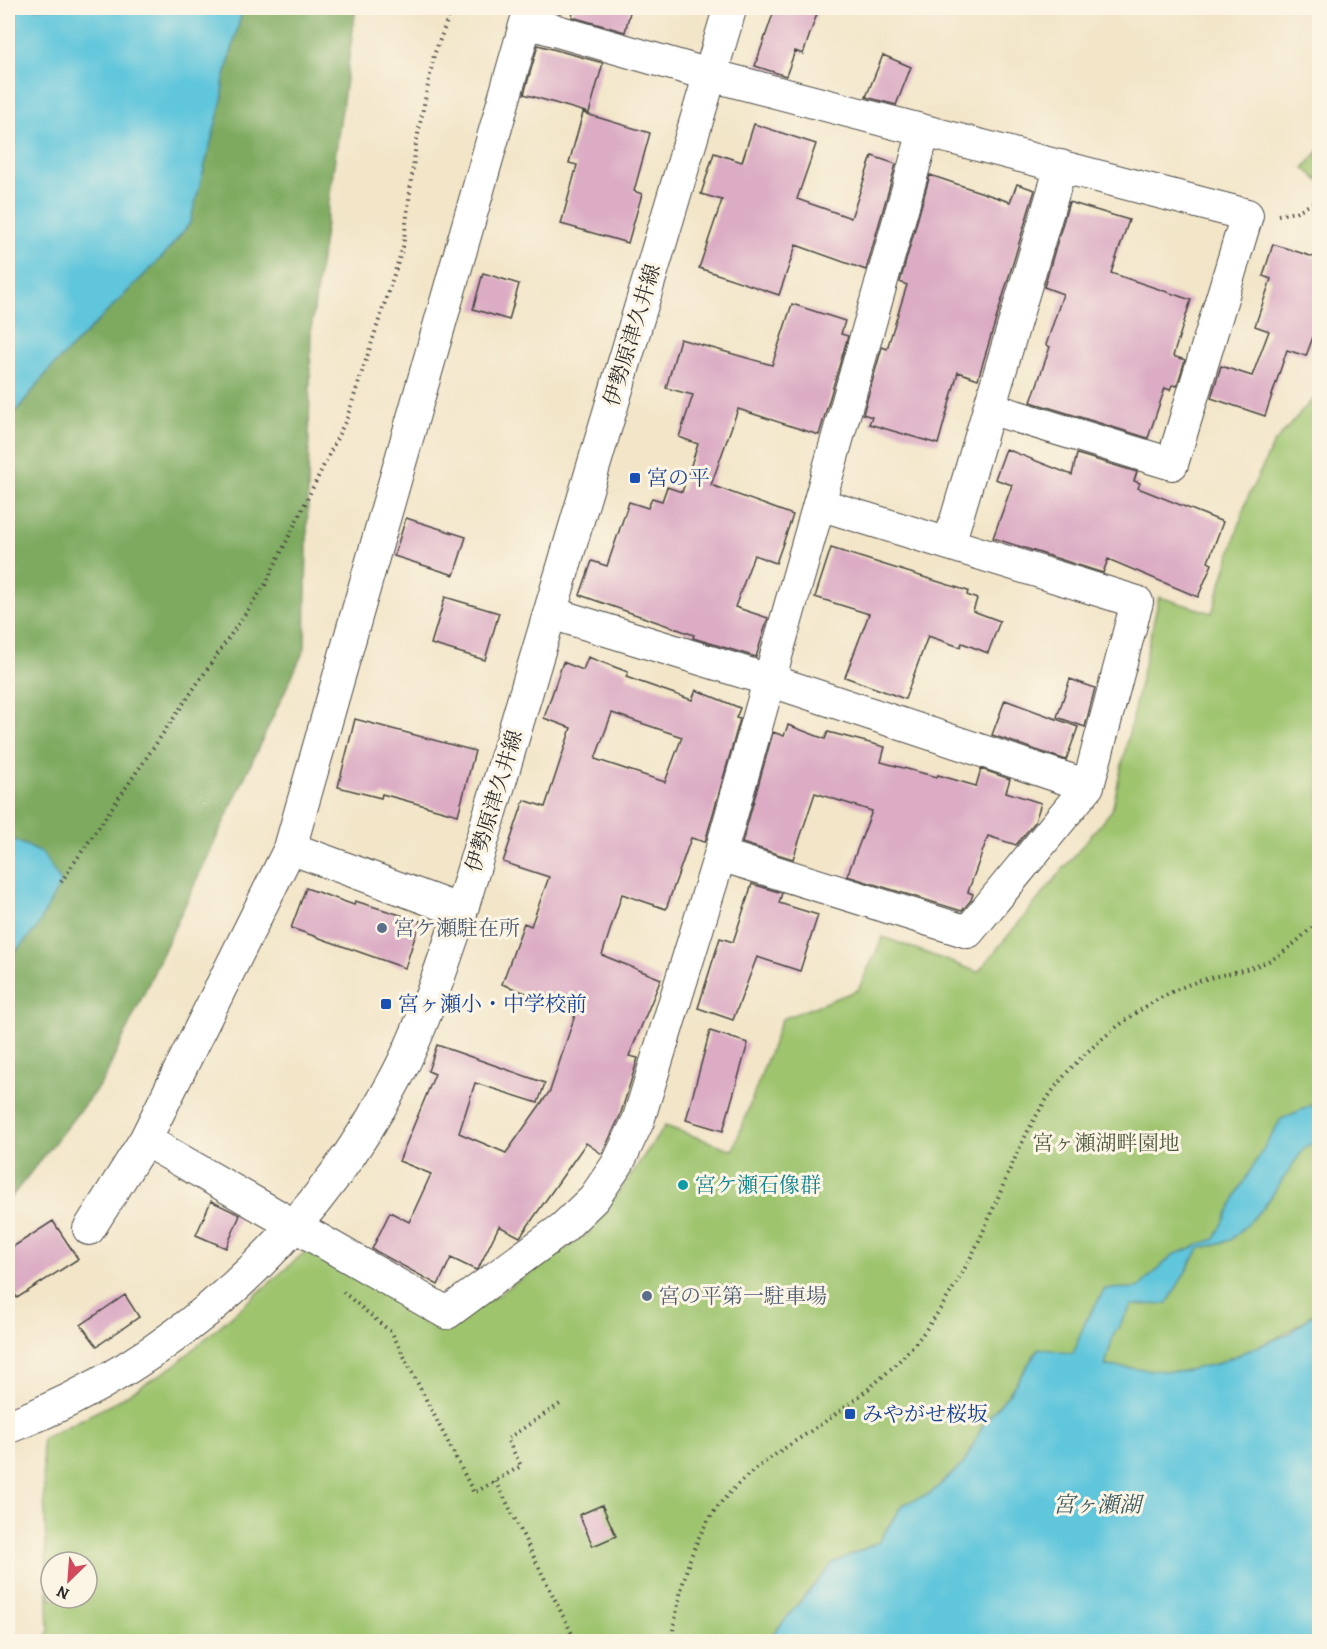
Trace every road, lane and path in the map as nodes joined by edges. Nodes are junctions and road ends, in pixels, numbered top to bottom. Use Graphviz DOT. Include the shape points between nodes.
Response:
graph roads {
  1 [pos="452,8"];
  2 [pos="730,8"];
  3 [pos="710,75"];
  4 [pos="924,131"];
  5 [pos="1060,166"];
  6 [pos="1320,200"];
  7 [pos="1247,215"];
  8 [pos="989,408"];
  9 [pos="819,504"];
  10 [pos="949,544"];
  11 [pos="551,613"];
  12 [pos="769,680"];
  13 [pos="1088,786"];
  14 [pos="290,848"];
  15 [pos="720,855"];
  16 [pos="61,882"];
  17 [pos="460,911"];
  18 [pos="1320,920"];
  19 [pos="145,1140"];
  20 [pos="296,1225"];
  21 [pos="89,1229"];
  22 [pos="337,1288"];
  23 [pos="560,1404"];
  24 [pos="8,1426"];
  25 [pos="496,1481"];
  26 [pos="576,1641"];
  27 [pos="671,1641"];
  1 -- 16 [label="path" via="434,55 416,144 403,247 347,418 265,585"];
  2 -- 3 [label="main road, 伊勢原津久井線"];
  3 -- 4 [label="street"];
  3 -- 11 [label="main road, 伊勢原津久井線"];
  3 -- 14 [label="street" via="526,22"];
  4 -- 5 [label="street"];
  4 -- 9 [label="street"];
  5 -- 7 [label="street"];
  5 -- 8 [label="street"];
  6 -- 7 [label="path" via="1295,212 1271,217"];
  7 -- 8 [label="street" via="1172,465"];
  8 -- 10 [label="street"];
  9 -- 10 [label="street"];
  9 -- 12 [label="street"];
  10 -- 13 [label="street" via="1137,602"];
  11 -- 12 [label="street"];
  11 -- 17 [label="main road, 伊勢原津久井線"];
  12 -- 13 [label="street"];
  12 -- 15 [label="street"];
  13 -- 15 [label="street" via="968,932"];
  14 -- 17 [label="street"];
  14 -- 19 [label="street"];
  15 -- 20 [label="street" via="638,1121 618,1163 594,1198 563,1228 447,1313"];
  17 -- 20 [label="main road, 伊勢原津久井線" via="432,995 398,1074 355,1149"];
  18 -- 27 [label="path" via="1285,952 1261,965 1190,984 1154,1002 1077,1062 1049,1096 1021,1141 973,1252 921,1336 884,1375 844,1408 744,1476 713,1513 690,1558"];
  19 -- 20 [label="street"];
  19 -- 21 [label="street"];
  20 -- 24 [label="main road, 伊勢原津久井線" via="239,1284 182,1331 114,1377"];
  22 -- 25 [label="path" via="392,1333 474,1493"];
  23 -- 25 [label="path" via="507,1439 521,1466"];
  25 -- 26 [label="path"];
}
